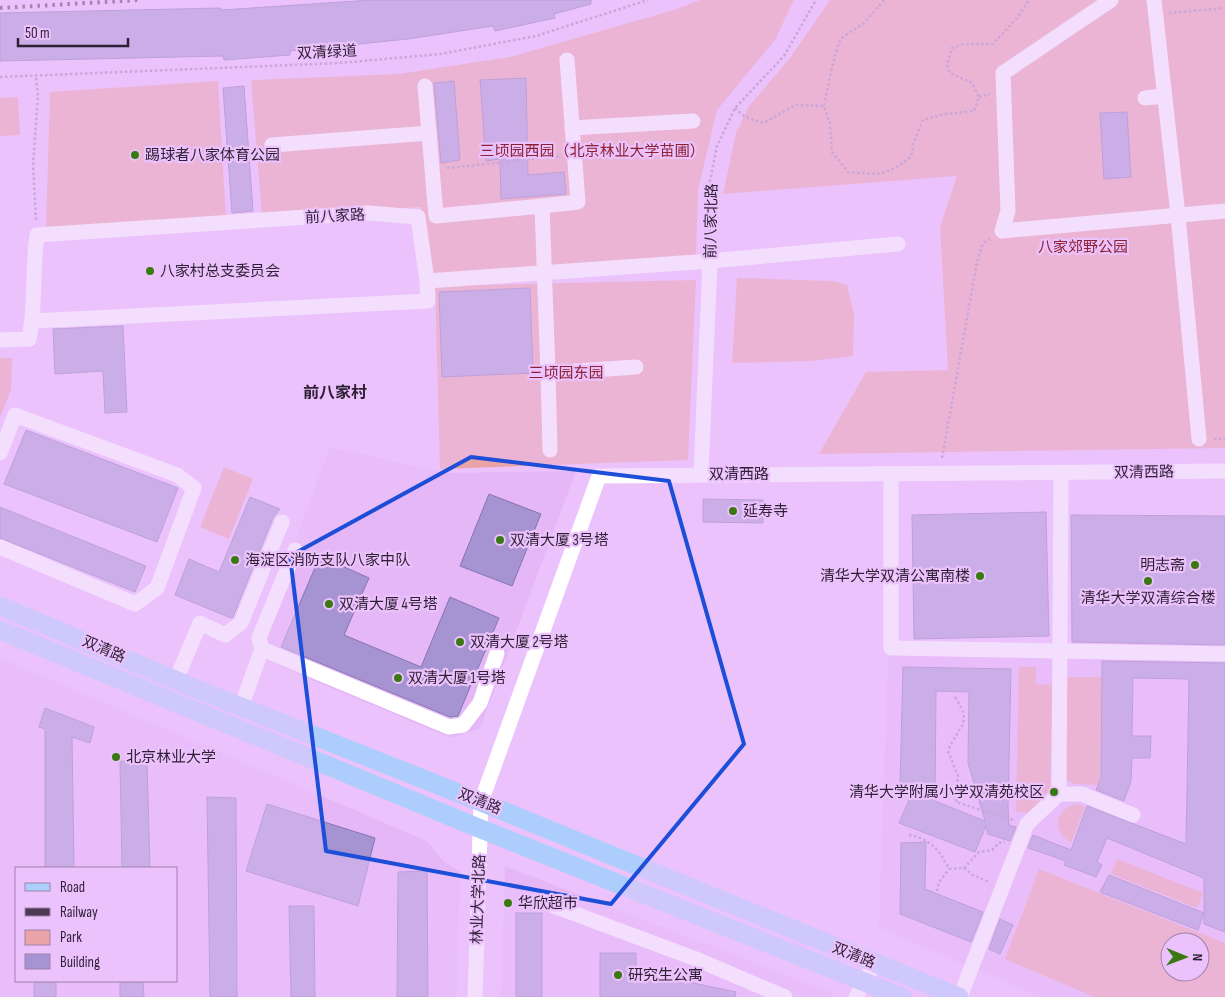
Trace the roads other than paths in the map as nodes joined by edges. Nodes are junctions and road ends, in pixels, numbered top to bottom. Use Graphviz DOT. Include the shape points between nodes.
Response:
graph roads {
  1 [pos="1111,0"];
  2 [pos="1154,7"];
  3 [pos="567,60"];
  4 [pos="425,86"];
  5 [pos="1164,96"];
  6 [pos="1145,98"];
  7 [pos="693,121"];
  8 [pos="572,128"];
  9 [pos="429,133"];
  10 [pos="272,145"];
  11 [pos="542,206"];
  12 [pos="1225,211"];
  13 [pos="1178,215"];
  14 [pos="898,244"];
  15 [pos="710,261"];
  16 [pos="546,272"];
  17 [pos="427,281"];
  18 [pos="33,322"];
  19 [pos="0,340"];
  20 [pos="636,367"];
  21 [pos="548,373"];
  22 [pos="1199,439"];
  23 [pos="550,450"];
  24 [pos="0,453"];
  25 [pos="1225,471"];
  26 [pos="1061,473"];
  27 [pos="701,474"];
  28 [pos="891,474"];
  29 [pos="282,522"];
  30 [pos="0,547"];
  31 [pos="295,550"];
  32 [pos="0,606"];
  33 [pos="0,630"];
  34 [pos="262,649"];
  35 [pos="1059,651"];
  36 [pos="497,653"];
  37 [pos="1225,654"];
  38 [pos="176,680"];
  39 [pos="241,707"];
  40 [pos="1059,794"];
  41 [pos="481,802"];
  42 [pos="1133,815"];
  43 [pos="481,829"];
  44 [pos="546,903"];
  45 [pos="875,963"];
  46 [pos="860,990"];
  47 [pos="475,997"];
  48 [pos="785,997"];
  49 [pos="902,997"];
  50 [pos="959,997"];
  1 -- 13 [label="street" via="1003,73 1008,211 1002,231"];
  2 -- 5 [label="street"];
  3 -- 8 [label="street"];
  4 -- 9 [label="street"];
  5 -- 6 [label="street"];
  5 -- 13 [label="street"];
  7 -- 8 [label="street"];
  8 -- 11 [label="street" via="578,202"];
  9 -- 10 [label="street"];
  9 -- 11 [label="street" via="436,216"];
  11 -- 16 [label="street"];
  12 -- 13 [label="street"];
  13 -- 22 [label="street"];
  14 -- 15 [label="street"];
  15 -- 16 [label="street"];
  15 -- 27 [label="street, 前八家北路"];
  16 -- 17 [label="street"];
  16 -- 21 [label="street"];
  17 -- 18 [label="street" via="428,301"];
  17 -- 18 [label="street, 前八家路" via="418,217 368,214 37,235"];
  18 -- 19 [label="street" via="30,339"];
  20 -- 21 [label="street"];
  21 -- 23 [label="street"];
  24 -- 30 [label="street" via="15,415 177,475 194,488 157,588 135,604"];
  25 -- 26 [label="street, 双清西路"];
  26 -- 28 [label="street, 双清西路"];
  26 -- 35 [label="street"];
  27 -- 28 [label="street, 双清西路"];
  27 -- 41 [label="street, 双清西路" via="599,476"];
  28 -- 35 [label="street" via="891,648"];
  29 -- 38 [label="street" via="241,623 225,635 200,624"];
  31 -- 34 [label="street" via="260,638"];
  32 -- 38 [label="main road, 双清路"];
  33 -- 43 [label="main road, 双清路"];
  34 -- 36 [label="street" via="449,727 462,725 480,703"];
  34 -- 39 [label="street"];
  35 -- 37 [label="street"];
  35 -- 40 [label="street"];
  38 -- 39 [label="main road, 双清路"];
  39 -- 41 [label="main road, 双清路"];
  40 -- 42 [label="street" via="1082,794"];
  40 -- 50 [label="street" via="1027,824"];
  41 -- 43 [label="street, 林业大学北路"];
  41 -- 45 [label="main road, 双清路"];
  43 -- 46 [label="main road, 双清路"];
  43 -- 47 [label="street, 林业大学北路"];
  44 -- 48 [label="street" via="696,959"];
  45 -- 46 [label="street"];
  45 -- 50 [label="main road, 双清路"];
  46 -- 49 [label="main road, 双清路"];
}
